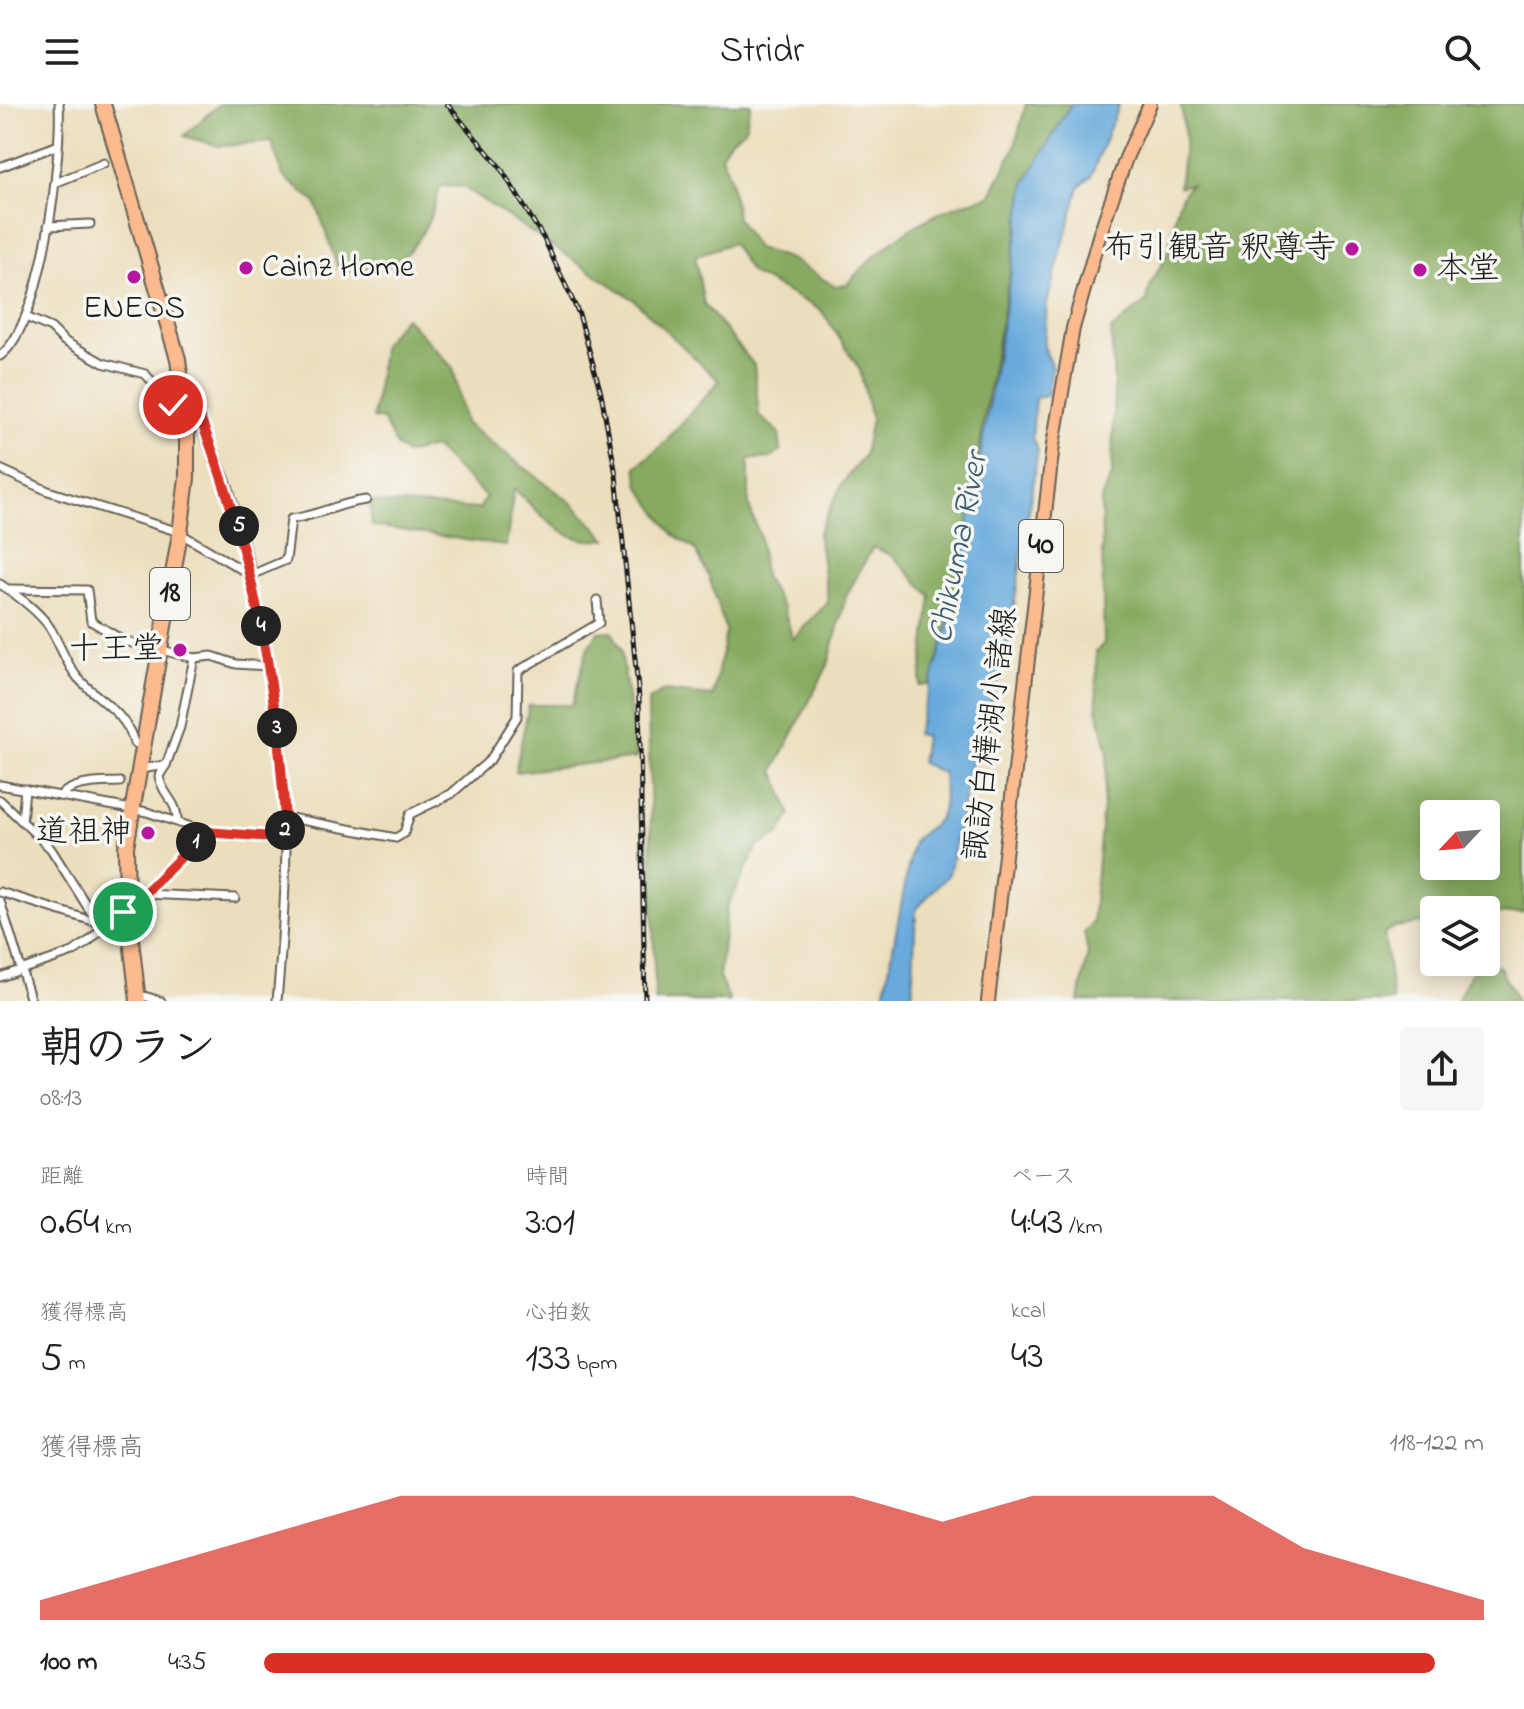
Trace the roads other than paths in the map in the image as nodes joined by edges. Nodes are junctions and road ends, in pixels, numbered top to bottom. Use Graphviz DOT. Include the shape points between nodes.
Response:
graph roads {
  1 [pos="59,104"];
  2 [pos="103,104"];
  3 [pos="1150,104"];
  4 [pos="56,146"];
  5 [pos="104,163"];
  6 [pos="0,167"];
  7 [pos="55,183"];
  8 [pos="90,224"];
  9 [pos="48,226"];
  10 [pos="26,317"];
  11 [pos="0,356"];
  12 [pos="181,377"];
  13 [pos="186,415"];
  14 [pos="201,420"];
  15 [pos="0,469"];
  16 [pos="366,500"];
  17 [pos="180,533"];
  18 [pos="251,575"];
  19 [pos="0,584"];
  20 [pos="9,589"];
  21 [pos="597,600"];
  22 [pos="160,649"];
  23 [pos="194,658"];
  24 [pos="267,666"];
  25 [pos="142,746"];
  26 [pos="166,765"];
  27 [pos="137,770"];
  28 [pos="120,782"];
  29 [pos="1,786"];
  30 [pos="25,789"];
  31 [pos="60,796"];
  32 [pos="0,800"];
  33 [pos="130,809"];
  34 [pos="285,817"];
  35 [pos="22,821"];
  36 [pos="177,821"];
  37 [pos="206,832"];
  38 [pos="286,838"];
  39 [pos="0,892"];
  40 [pos="144,894"];
  41 [pos="235,898"];
  42 [pos="0,901"];
  43 [pos="127,904"];
  44 [pos="102,923"];
  45 [pos="19,971"];
  46 [pos="0,977"];
  47 [pos="137,998"];
  48 [pos="31,1001"];
  49 [pos="161,1001"];
  50 [pos="277,1001"];
  51 [pos="988,1001"];
  1 -- 4 [label="street"];
  2 -- 12 [label="highway, 18"];
  3 -- 51 [label="main road, 諏訪白樺湖小諸線 / 40" via="1100,233 1073,328 1053,445"];
  4 -- 6 [label="street"];
  4 -- 7 [label="street"];
  5 -- 7 [label="street"];
  7 -- 9 [label="street"];
  8 -- 9 [label="street"];
  9 -- 10 [label="street"];
  10 -- 11 [label="street"];
  10 -- 13 [label="street" via="103,363 145,374"];
  12 -- 13 [label="highway, 18"];
  12 -- 14 [label="street"];
  13 -- 14 [label="street"];
  13 -- 17 [label="highway, 18" via="187,478"];
  14 -- 18 [label="street" via="231,498"];
  15 -- 17 [label="street" via="48,491"];
  16 -- 18 [label="street" via="291,519 286,560"];
  17 -- 18 [label="street"];
  17 -- 22 [label="highway, 18"];
  18 -- 24 [label="street"];
  19 -- 20 [label="street"];
  20 -- 22 [label="street" via="87,590 91,621 124,641"];
  20 -- 25 [label="street" via="53,631 77,677 119,714 131,728 134,743"];
  21 -- 34 [label="street" via="599,623 518,671 517,717 490,760 451,794 410,814 404,833 396,838"];
  22 -- 23 [label="street"];
  22 -- 25 [label="highway, 18"];
  23 -- 24 [label="street"];
  23 -- 26 [label="street"];
  24 -- 34 [label="street"];
  25 -- 27 [label="highway, 18"];
  26 -- 27 [label="street"];
  26 -- 36 [label="street" via="160,784 178,808"];
  27 -- 33 [label="highway, 18"];
  28 -- 31 [label="street" via="88,784"];
  29 -- 30 [label="street"];
  30 -- 31 [label="street"];
  30 -- 35 [label="street"];
  31 -- 33 [label="street"];
  32 -- 35 [label="street"];
  33 -- 36 [label="street"];
  33 -- 43 [label="highway, 18"];
  34 -- 38 [label="street"];
  35 -- 44 [label="street" via="51,849"];
  36 -- 37 [label="street"];
  37 -- 38 [label="street"];
  37 -- 40 [label="street"];
  38 -- 50 [label="street"];
  39 -- 44 [label="street"];
  40 -- 41 [label="street"];
  40 -- 43 [label="street"];
  42 -- 45 [label="street"];
  43 -- 44 [label="street"];
  43 -- 47 [label="highway, 18"];
  44 -- 45 [label="street" via="73,952"];
  45 -- 46 [label="street"];
  45 -- 48 [label="street"];
  47 -- 49 [label="street"];
}
